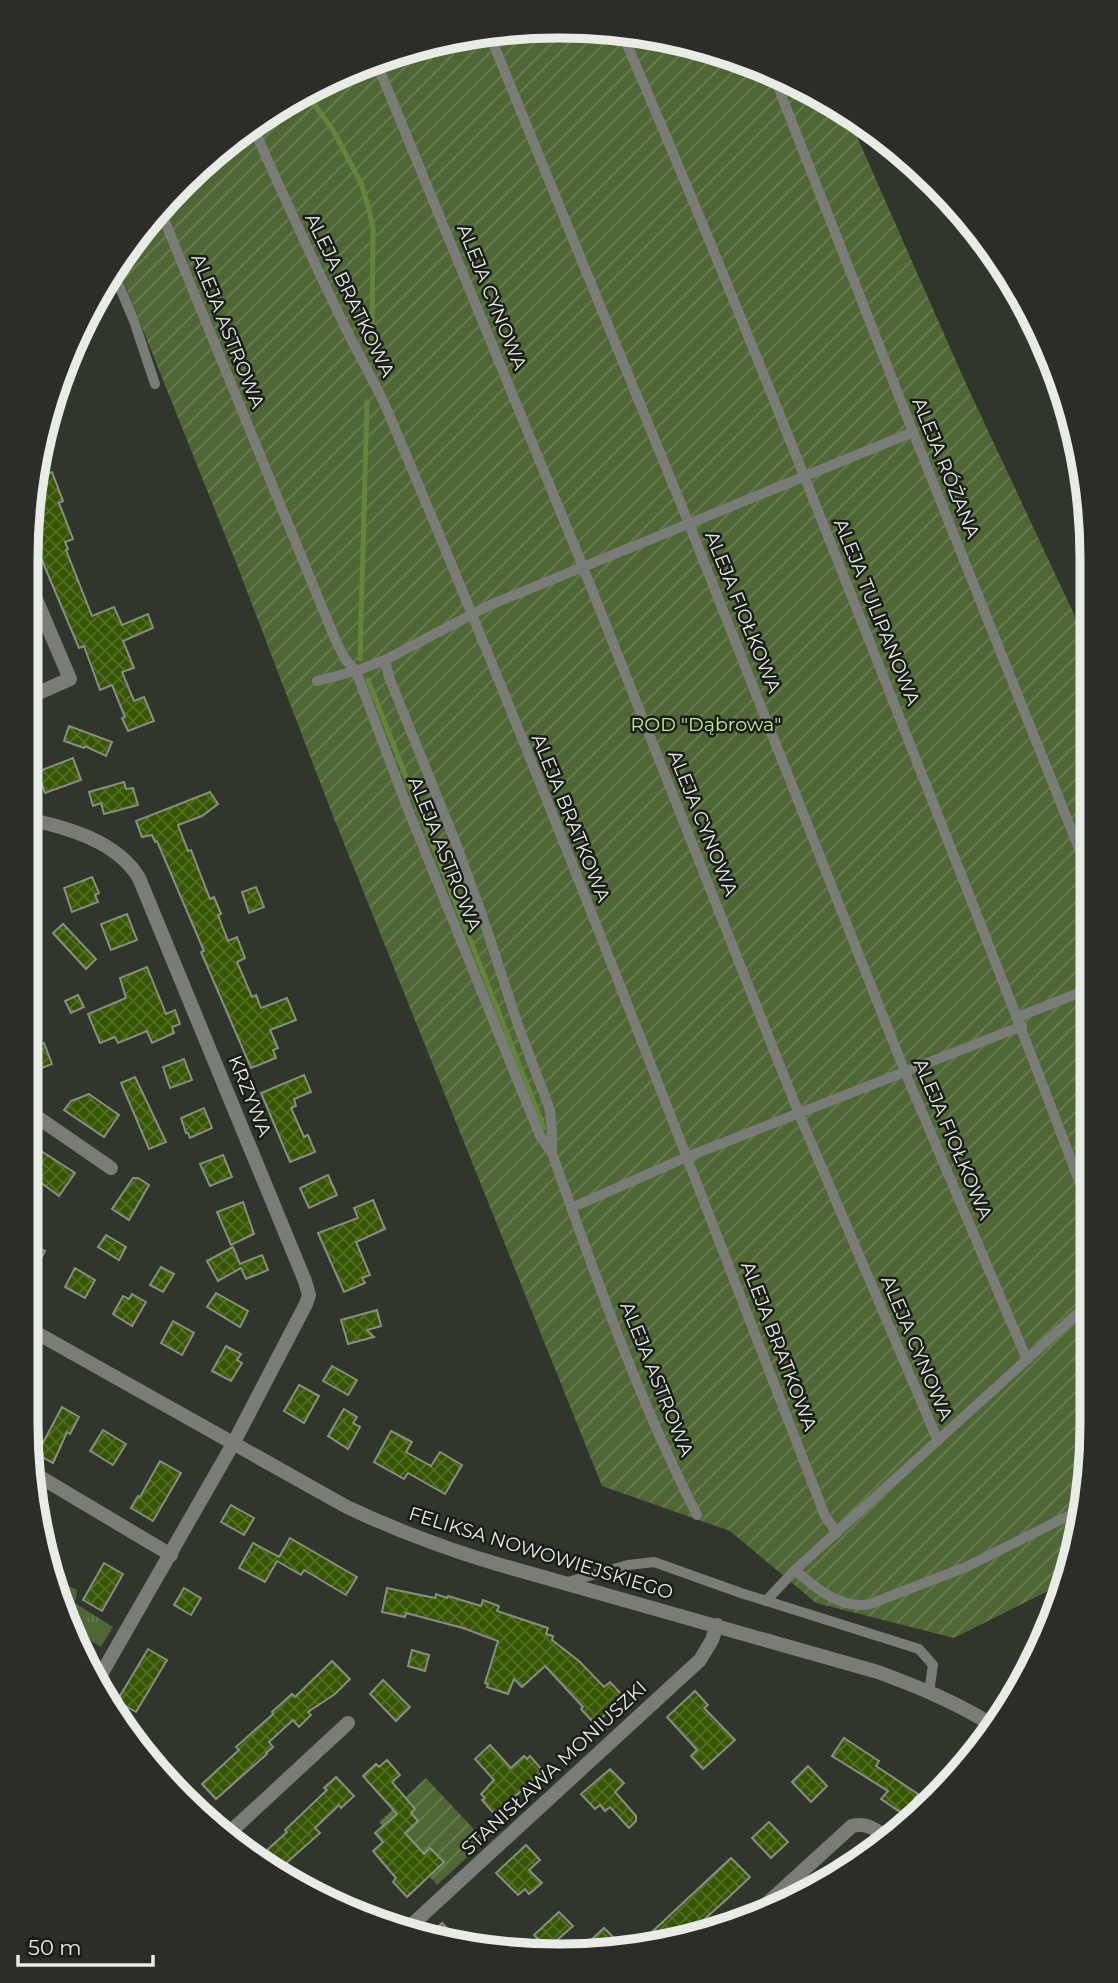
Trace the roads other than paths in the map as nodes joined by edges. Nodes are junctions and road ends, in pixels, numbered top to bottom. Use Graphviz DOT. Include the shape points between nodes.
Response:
graph roads {
  1 [pos="493,43"];
  2 [pos="626,43"];
  3 [pos="380,71"];
  4 [pos="779,88"];
  5 [pos="257,135"];
  6 [pos="164,220"];
  7 [pos="118,283"];
  8 [pos="155,384"];
  9 [pos="913,432"];
  10 [pos="804,476"];
  11 [pos="689,524"];
  12 [pos="583,567"];
  13 [pos="38,604"];
  14 [pos="471,613"];
  15 [pos="385,660"];
  16 [pos="356,671"];
  17 [pos="317,681"];
  18 [pos="38,693"];
  19 [pos="38,822"];
  20 [pos="1080,854"];
  21 [pos="1080,993"];
  22 [pos="1020,1022"];
  23 [pos="905,1072"];
  24 [pos="799,1114"];
  25 [pos="38,1118"];
  26 [pos="552,1153"];
  27 [pos="687,1157"];
  28 [pos="111,1168"];
  29 [pos="1080,1184"];
  30 [pos="571,1208"];
  31 [pos="1080,1311"];
  32 [pos="38,1335"];
  33 [pos="1027,1360"];
  34 [pos="938,1441"];
  35 [pos="233,1444"];
  36 [pos="42,1479"];
  37 [pos="1071,1514"];
  38 [pos="697,1515"];
  39 [pos="837,1533"];
  40 [pos="171,1555"];
  41 [pos="791,1574"];
  42 [pos="564,1583"];
  43 [pos="766,1601"];
  44 [pos="717,1625"];
  45 [pos="102,1673"];
  46 [pos="929,1692"];
  47 [pos="986,1721"];
  48 [pos="348,1723"];
  49 [pos="233,1829"];
  50 [pos="880,1834"];
  51 [pos="773,1898"];
  52 [pos="413,1924"];
  1 -- 11 [label="lane, ALEJA FIOŁKOWA"];
  2 -- 10 [label="lane, ALEJA TULIPANOWA"];
  3 -- 12 [label="lane, ALEJA CYNOWA"];
  4 -- 9 [label="lane, ALEJA RÓŻANA"];
  5 -- 14 [label="lane, ALEJA BRATKOWA" via="297,227 386,406"];
  6 -- 16 [label="lane, ALEJA ASTROWA" via="335,639"];
  7 -- 8 [label="lane"];
  9 -- 10 [label="lane"];
  9 -- 20 [label="lane, ALEJA RÓŻANA"];
  10 -- 11 [label="lane"];
  10 -- 22 [label="lane, ALEJA TULIPANOWA"];
  11 -- 12 [label="lane"];
  11 -- 23 [label="lane, ALEJA FIOŁKOWA"];
  12 -- 14 [label="lane"];
  12 -- 24 [label="lane, ALEJA CYNOWA"];
  13 -- 18 [label="street" via="70,679"];
  14 -- 15 [label="lane"];
  14 -- 27 [label="lane, ALEJA BRATKOWA"];
  15 -- 16 [label="lane"];
  15 -- 26 [label="lane" via="550,1110"];
  16 -- 17 [label="lane"];
  16 -- 26 [label="lane, ALEJA ASTROWA" via="540,1136"];
  19 -- 35 [label="street, KRZYWA" via="118,853 135,871 305,1282 306,1304"];
  21 -- 22 [label="lane"];
  22 -- 23 [label="lane"];
  22 -- 29 [label="lane, ALEJA TULIPANOWA"];
  23 -- 24 [label="lane"];
  23 -- 33 [label="lane, ALEJA FIOŁKOWA"];
  24 -- 27 [label="lane"];
  24 -- 34 [label="lane, ALEJA CYNOWA"];
  25 -- 28 [label="street"];
  26 -- 30 [label="lane, ALEJA ASTROWA"];
  27 -- 30 [label="lane"];
  27 -- 39 [label="lane, ALEJA BRATKOWA" via="825,1516"];
  30 -- 38 [label="lane, ALEJA ASTROWA" via="635,1377"];
  31 -- 33 [label="lane"];
  32 -- 35 [label="street, FELIKSA NOWOWIEJSKIEGO"];
  33 -- 34 [label="lane"];
  34 -- 39 [label="lane"];
  35 -- 40 [label="street, KRZYWA"];
  35 -- 42 [label="street, FELIKSA NOWOWIEJSKIEGO" via="393,1529"];
  36 -- 40 [label="street"];
  37 -- 41 [label="lane" via="966,1567 870,1604 859,1606 831,1596"];
  39 -- 41 [label="lane"];
  40 -- 45 [label="street, KRZYWA"];
  41 -- 43 [label="lane"];
  42 -- 43 [label="lane" via="654,1562"];
  42 -- 44 [label="street, FELIKSA NOWOWIEJSKIEGO"];
  43 -- 46 [label="lane" via="919,1649 933,1665"];
  44 -- 46 [label="street, FELIKSA NOWOWIEJSKIEGO" via="878,1672"];
  44 -- 52 [label="street, STANISŁAWA MONIUSZKI" via="700,1660"];
  46 -- 47 [label="street, FELIKSA NOWOWIEJSKIEGO"];
  48 -- 49 [label="street"];
  50 -- 51 [label="street" via="862,1824 852,1826"];
}
